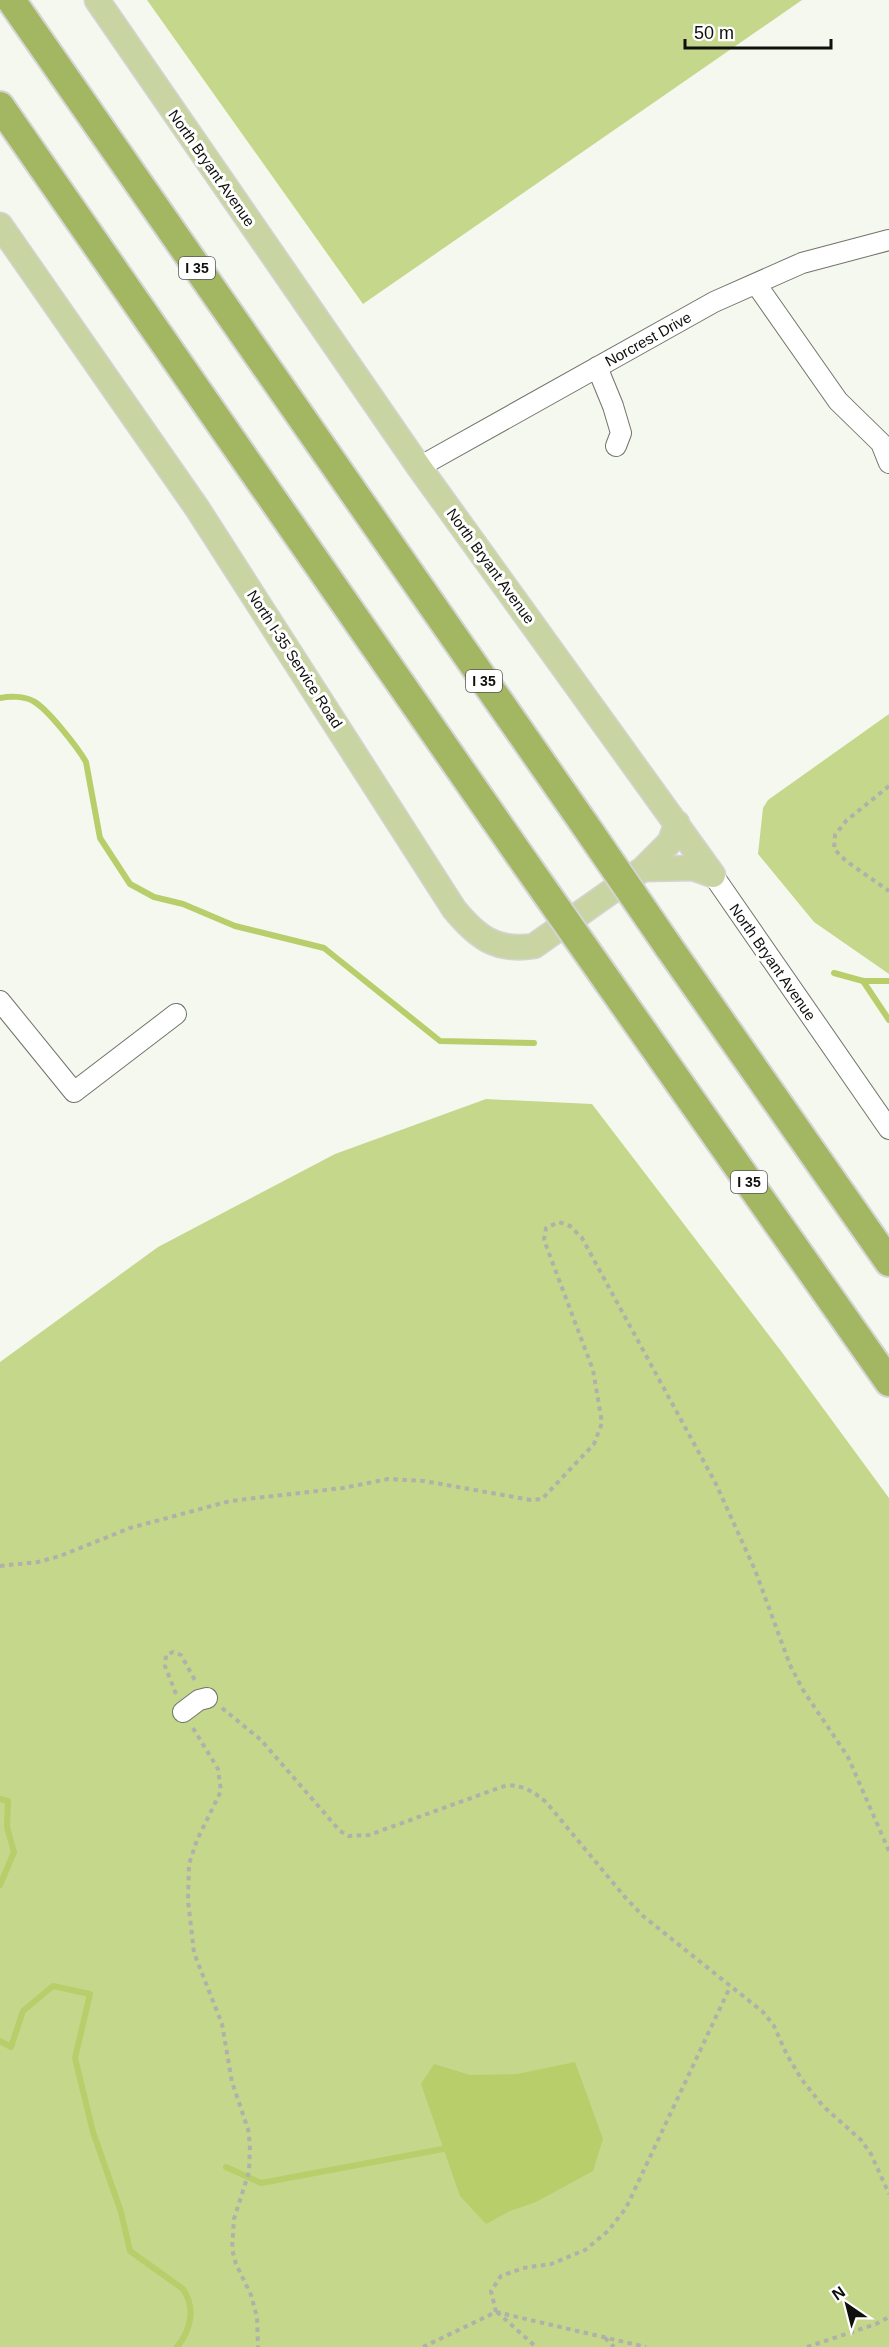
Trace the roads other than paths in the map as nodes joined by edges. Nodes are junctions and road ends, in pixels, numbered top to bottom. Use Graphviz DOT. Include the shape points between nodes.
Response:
graph roads {
  1 [pos="11,0"];
  2 [pos="97,0"];
  3 [pos="0,106"];
  4 [pos="0,225"];
  5 [pos="889,240"];
  6 [pos="756,284"];
  7 [pos="597,367"];
  8 [pos="616,446"];
  9 [pos="889,463"];
  10 [pos="419,467"];
  11 [pos="677,823"];
  12 [pos="643,869"];
  13 [pos="713,875"];
  14 [pos="0,1001"];
  15 [pos="176,1014"];
  16 [pos="889,1129"];
  17 [pos="889,1262"];
  18 [pos="889,1382"];
  19 [pos="207,1698"];
  20 [pos="183,1712"];
  1 -- 17 [label="highway, I 35, bridge"];
  2 -- 10 [label="main road, North Bryant Avenue"];
  3 -- 18 [label="highway, I 35, bridge"];
  4 -- 12 [label="main road, North I-35 Service Road" via="197,508 468,926 502,946 534,946"];
  5 -- 6 [label="street, Norcrest Drive" via="802,262"];
  6 -- 7 [label="street, Norcrest Drive" via="714,302"];
  6 -- 9 [label="street" via="838,401 881,443"];
  7 -- 8 [label="street" via="621,433"];
  7 -- 10 [label="street, Norcrest Drive"];
  10 -- 11 [label="main road, North Bryant Avenue"];
  11 -- 12 [label="main road, North I-35 Service Road" via="670,842"];
  11 -- 13 [label="main road, North Bryant Avenue"];
  12 -- 13 [label="main road" via="693,868"];
  13 -- 16 [label="street, North Bryant Avenue"];
  14 -- 15 [label="street" via="74,1092"];
  19 -- 20 [label="street"];
}
